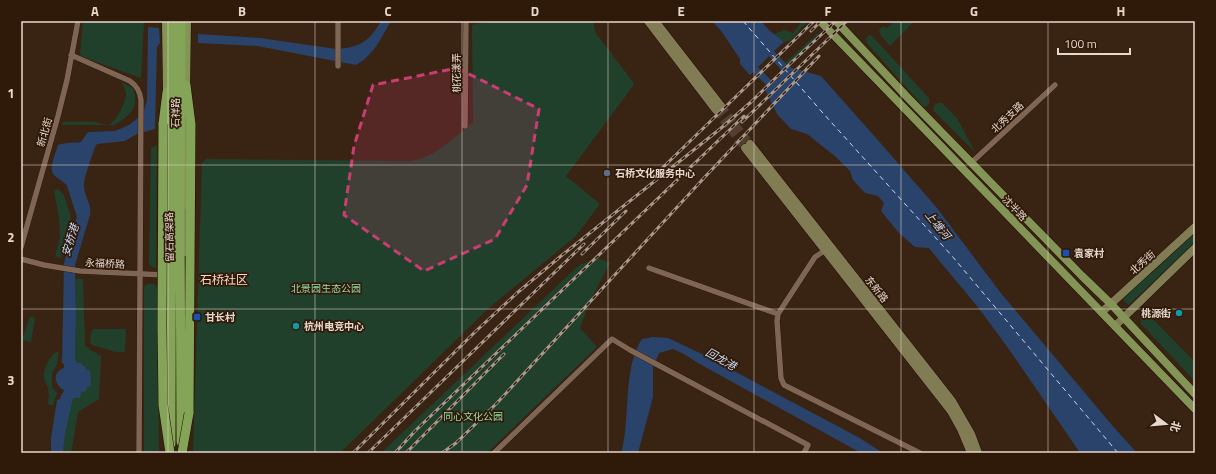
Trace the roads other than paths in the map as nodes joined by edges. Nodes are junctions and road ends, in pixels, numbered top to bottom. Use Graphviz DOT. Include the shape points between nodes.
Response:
graph roads {
  1 [pos="78,21"];
  2 [pos="166,21"];
  3 [pos="172,21"];
  4 [pos="181,21"];
  5 [pos="187,21"];
  6 [pos="338,21"];
  7 [pos="466,21"];
  8 [pos="648,21"];
  9 [pos="655,21"];
  10 [pos="820,21"];
  11 [pos="836,21"];
  12 [pos="71,55"];
  13 [pos="338,66"];
  14 [pos="186,85"];
  15 [pos="1055,85"];
  16 [pos="166,92"];
  17 [pos="465,126"];
  18 [pos="748,146"];
  19 [pos="971,163"];
  20 [pos="1195,227"];
  21 [pos="21,246"];
  22 [pos="828,248"];
  23 [pos="1195,248"];
  24 [pos="21,259"];
  25 [pos="649,268"];
  26 [pos="140,274"];
  27 [pos="166,275"];
  28 [pos="1111,304"];
  29 [pos="1102,312"];
  30 [pos="778,314"];
  31 [pos="1123,318"];
  32 [pos="1115,326"];
  33 [pos="1195,394"];
  34 [pos="1195,409"];
  35 [pos="139,453"];
  36 [pos="166,453"];
  37 [pos="171,453"];
  38 [pos="182,453"];
  39 [pos="186,453"];
  40 [pos="494,453"];
  41 [pos="804,453"];
  42 [pos="920,453"];
  43 [pos="971,453"];
  44 [pos="978,453"];
  1 -- 12 [label="street, 新北街"];
  2 -- 16 [label="main road, 石祥路"];
  3 -- 37 [label="highway, 留石高架路, bridge"];
  4 -- 38 [label="highway, 留石高架路, bridge"];
  5 -- 14 [label="main road, 石祥路"];
  6 -- 13 [label="street"];
  7 -- 17 [label="street, 桃花漾弄"];
  8 -- 9 [label="main road" via="719,108"];
  10 -- 29 [label="main road, 沈半路"];
  11 -- 19 [label="main road, 沈半路"];
  12 -- 21 [label="street, 新北街" via="58,116"];
  12 -- 26 [label="street" via="130,81 138,88 141,100"];
  14 -- 38 [label="highway, bridge" via="191,124 189,413"];
  14 -- 39 [label="main road, 石祥路"];
  15 -- 19 [label="street, 北秀支路"];
  16 -- 27 [label="main road"];
  16 -- 37 [label="highway, bridge" via="163,124 163,405"];
  18 -- 22 [label="main road, 东新路"];
  19 -- 28 [label="main road, 沈半路"];
  20 -- 28 [label="main road, 北秀街"];
  22 -- 30 [label="street" via="815,257"];
  22 -- 43 [label="main road, 东新路" via="951,411"];
  22 -- 44 [label="main road, 东新路" via="952,401 972,434"];
  23 -- 31 [label="main road"];
  24 -- 26 [label="street, 永福桥路" via="76,270"];
  25 -- 30 [label="street"];
  26 -- 27 [label="street, 永福桥路"];
  26 -- 35 [label="street"];
  27 -- 36 [label="main road"];
  28 -- 29 [label="main road, 北秀街"];
  28 -- 31 [label="main road, 沈半路"];
  29 -- 32 [label="main road, 沈半路"];
  30 -- 42 [label="street" via="781,378 784,385"];
  31 -- 32 [label="main road"];
  31 -- 33 [label="main road, 沈半路"];
  32 -- 34 [label="main road, 沈半路"];
  40 -- 41 [label="street" via="612,339 808,445"];
}
